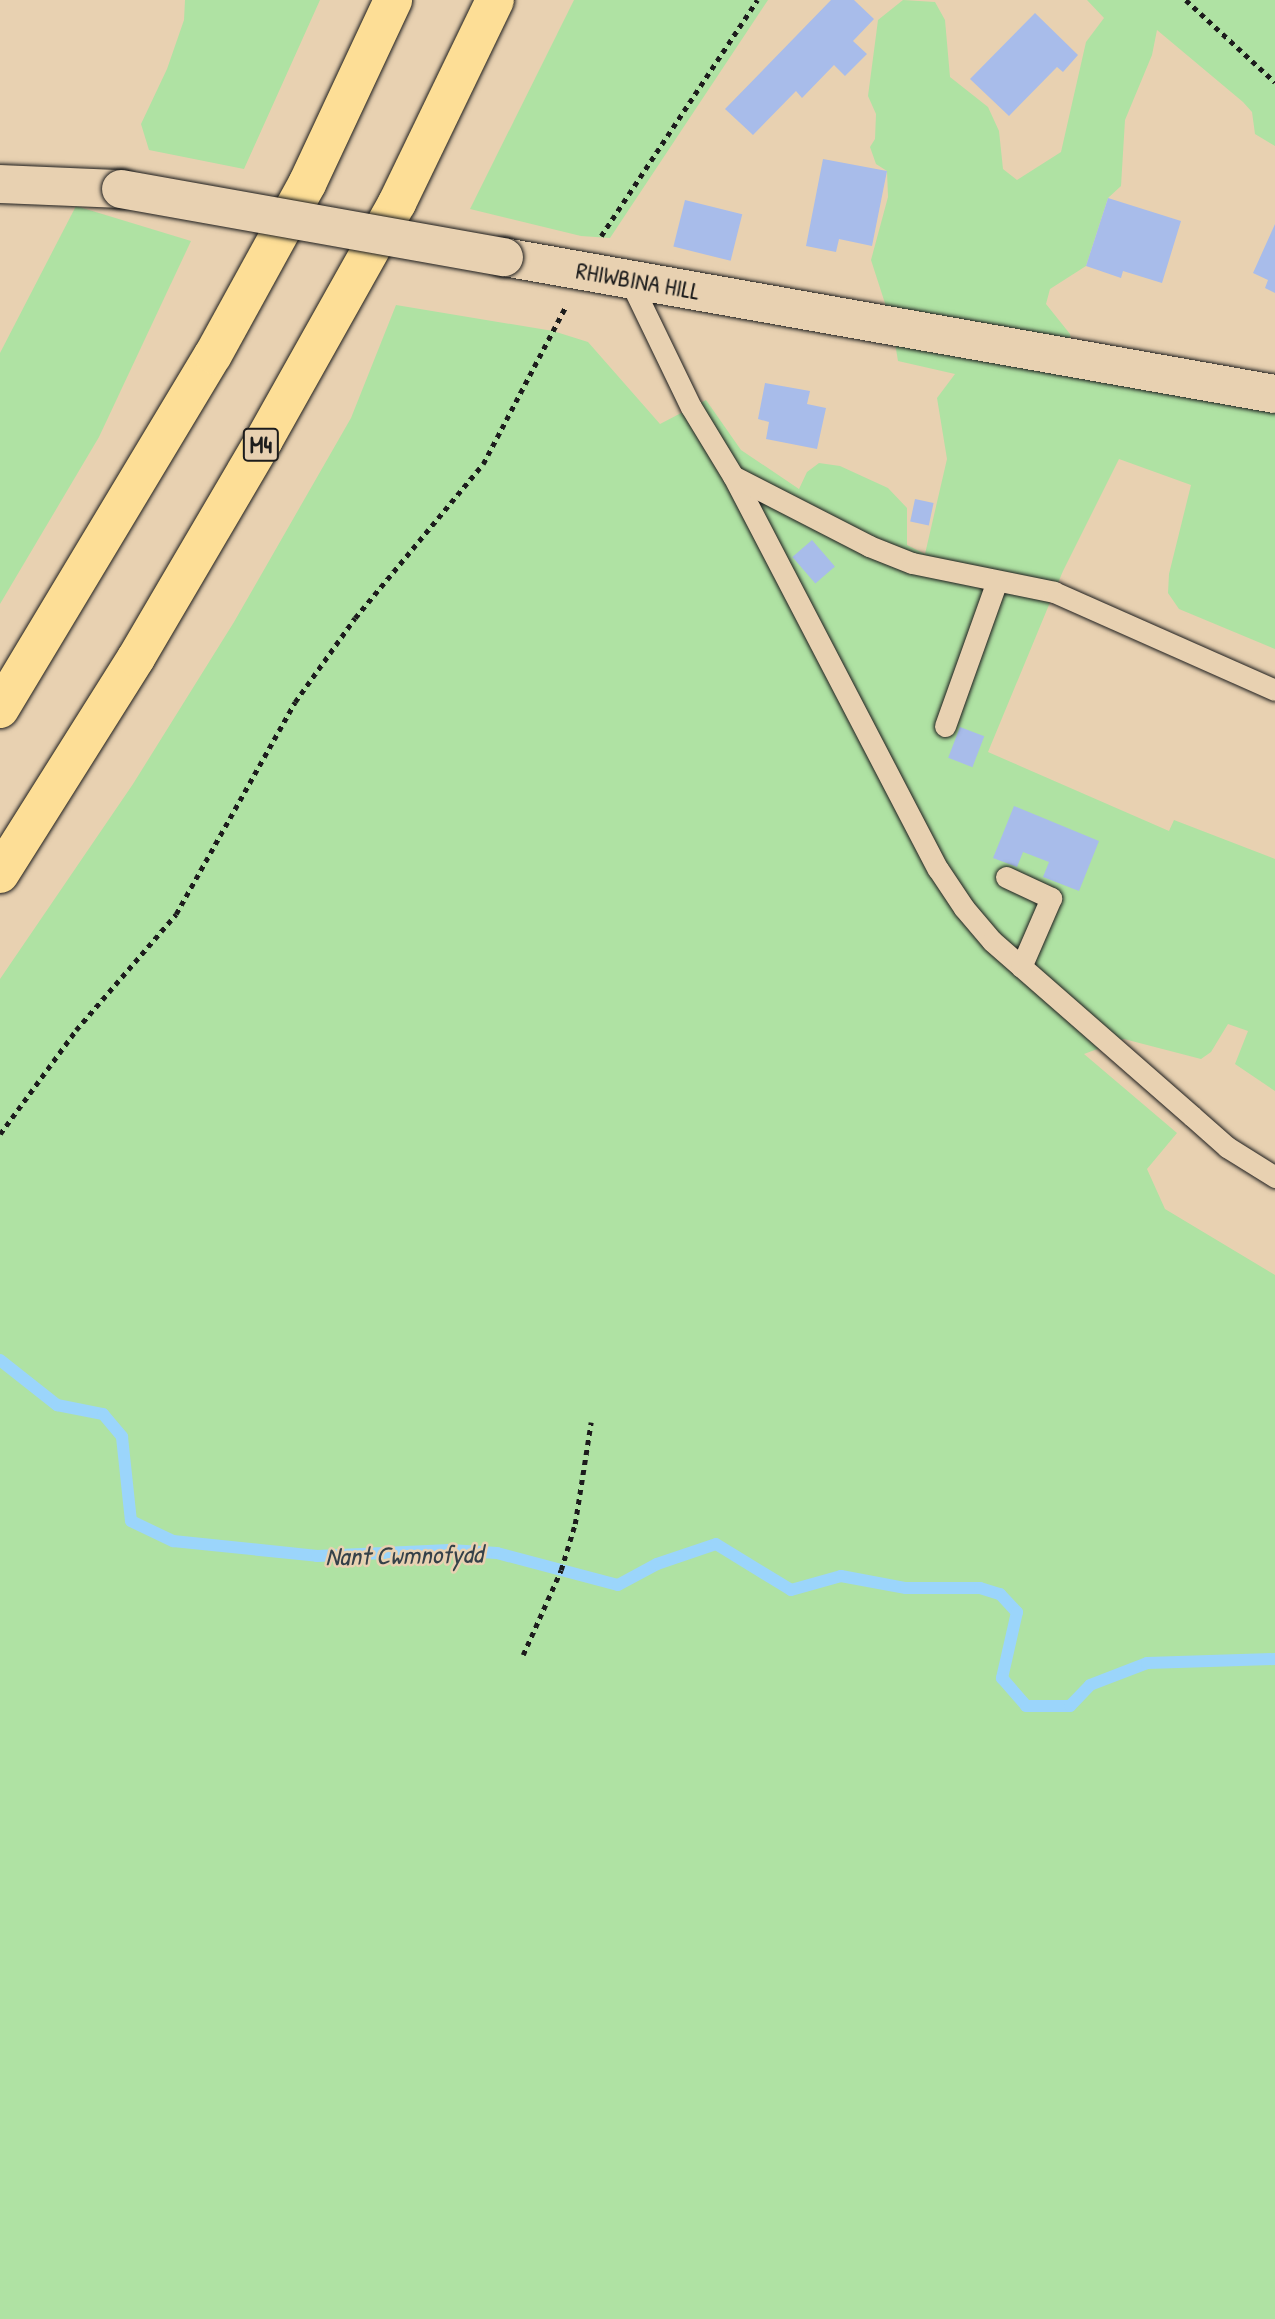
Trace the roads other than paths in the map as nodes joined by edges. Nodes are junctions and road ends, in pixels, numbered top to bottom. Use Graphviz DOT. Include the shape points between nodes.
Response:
graph roads {
  1 [pos="393,0"];
  2 [pos="495,0"];
  3 [pos="0,184"];
  4 [pos="629,279"];
  5 [pos="1275,394"];
  6 [pos="733,476"];
  7 [pos="997,581"];
  8 [pos="1275,690"];
  9 [pos="0,709"];
  10 [pos="945,726"];
  11 [pos="0,874"];
  12 [pos="1006,877"];
  13 [pos="1021,967"];
  14 [pos="1275,1177"];
  1 -- 9 [label="highway" via="307,184 233,318"];
  2 -- 11 [label="highway, M4" via="397,203 264,440 136,658"];
  3 -- 4 [label="street, RHIWBINA HILL, bridge" via="121,189"];
  4 -- 5 [label="street, RHIWBINA HILL"];
  4 -- 6 [label="lane" via="691,407"];
  6 -- 7 [label="lane" via="869,546 912,563"];
  6 -- 13 [label="lane" via="938,869 964,908"];
  7 -- 8 [label="lane" via="1054,593"];
  7 -- 10 [label="lane"];
  12 -- 13 [label="lane" via="1051,898"];
  13 -- 14 [label="lane" via="1227,1147"];
}
